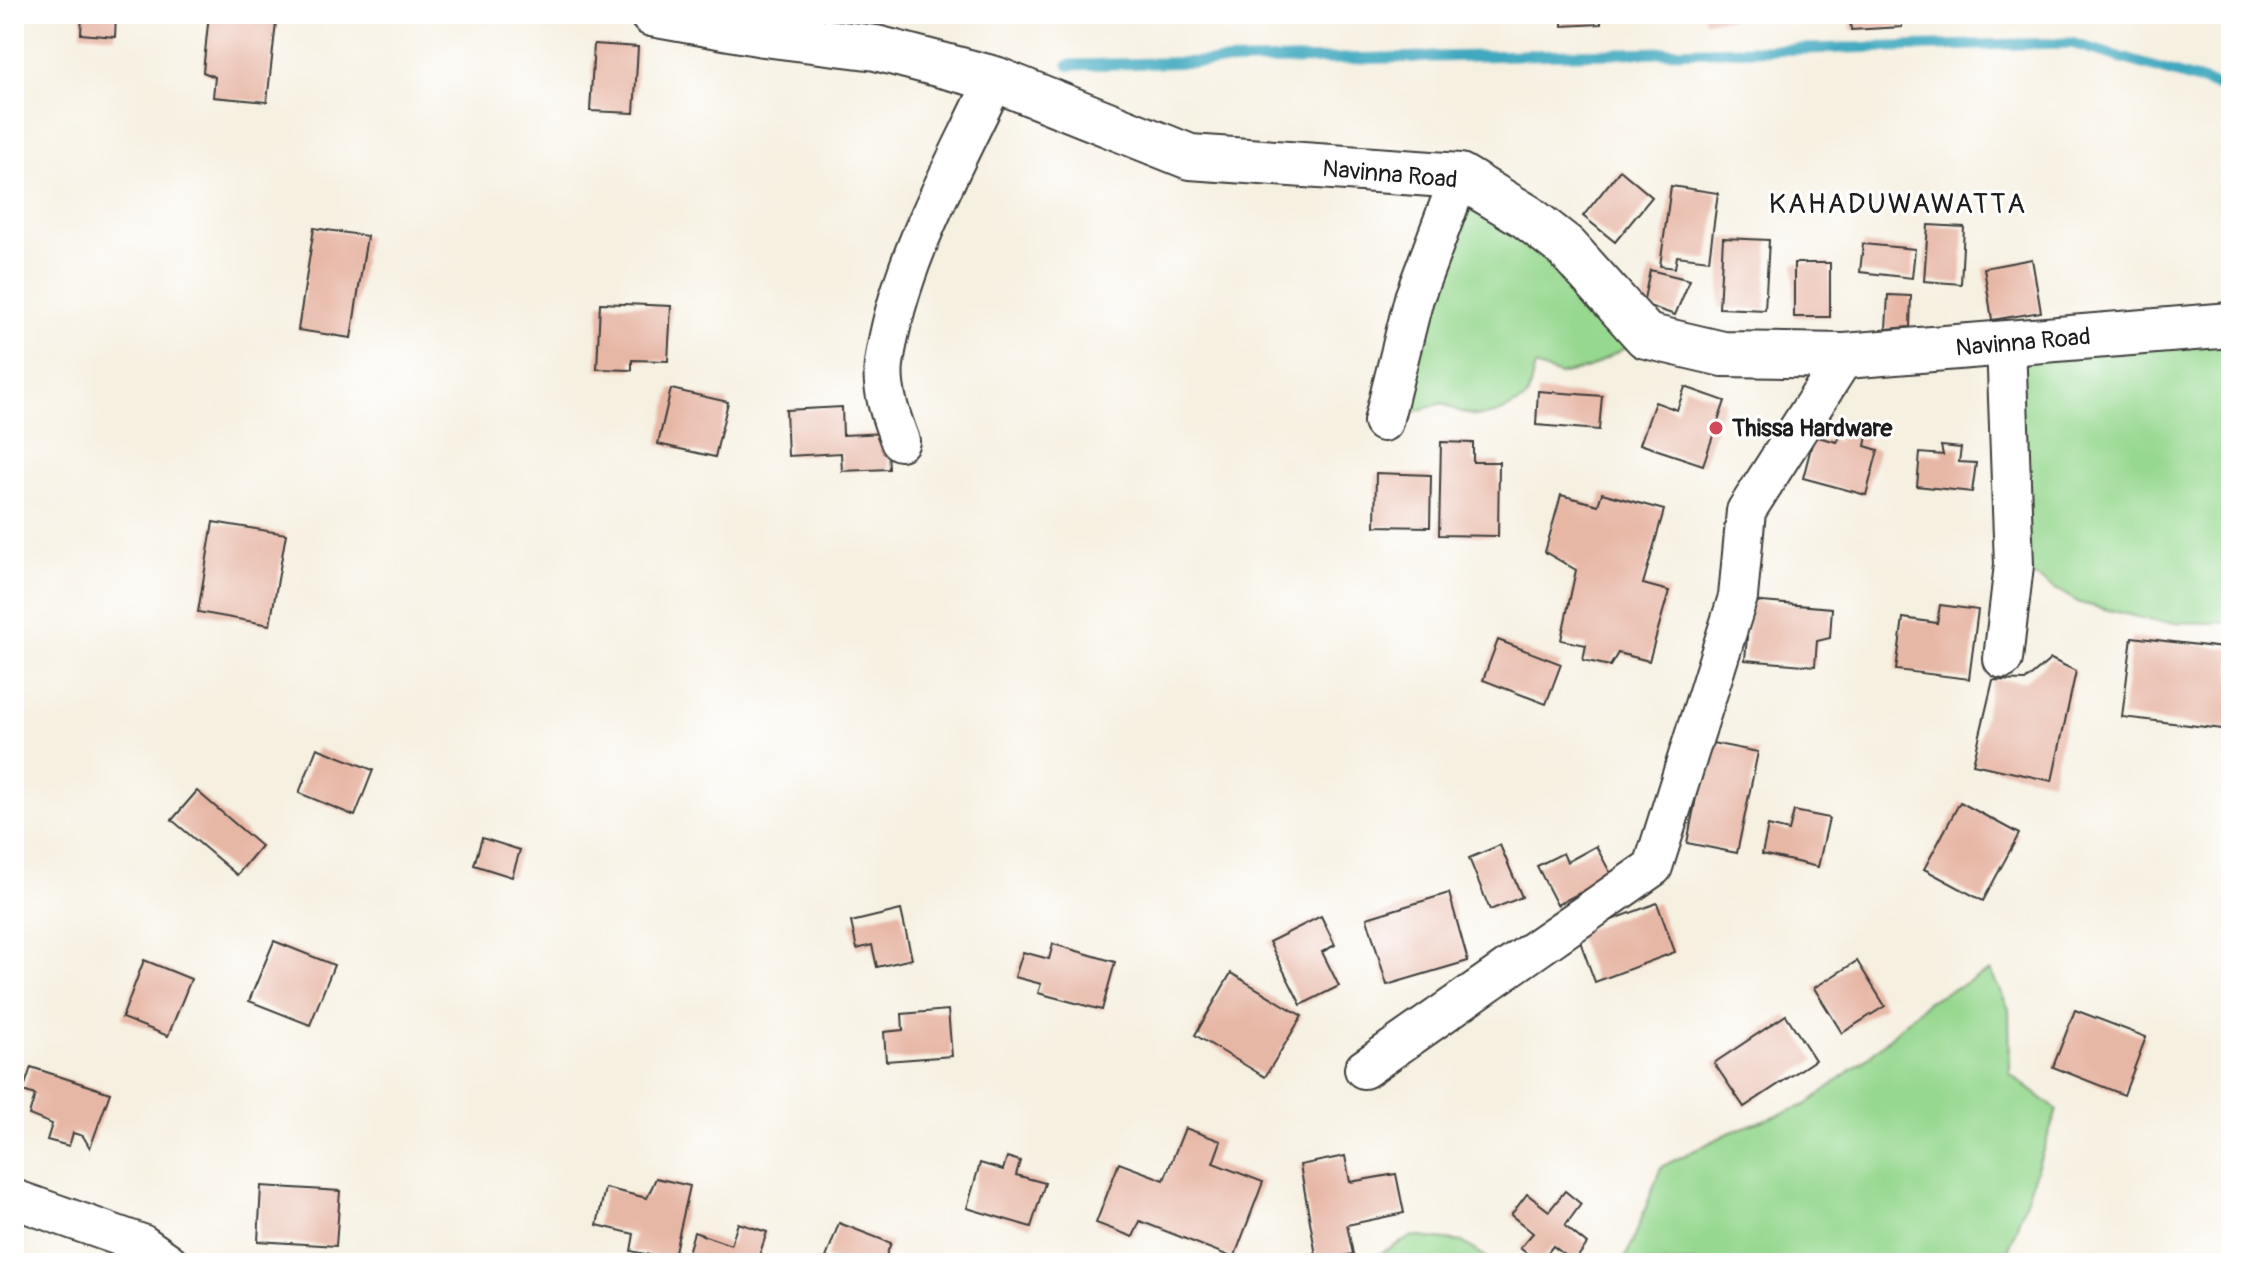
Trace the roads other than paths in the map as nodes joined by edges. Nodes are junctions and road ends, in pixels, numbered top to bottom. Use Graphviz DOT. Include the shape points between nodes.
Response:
graph roads {
  1 [pos="652,14"];
  2 [pos="995,79"];
  3 [pos="1460,176"];
  4 [pos="2231,325"];
  5 [pos="2006,343"];
  6 [pos="1845,356"];
  7 [pos="1383,422"];
  8 [pos="900,441"];
  9 [pos="2003,659"];
  10 [pos="1364,1069"];
  11 [pos="14,1199"];
  12 [pos="169,1263"];
  1 -- 2 [label="street, Navinna Road" via="876,48"];
  2 -- 3 [label="street, Navinna Road" via="1190,157"];
  2 -- 8 [label="street" via="905,278 884,366 887,405"];
  3 -- 6 [label="street, Navinna Road" via="1566,247 1646,336 1723,354"];
  3 -- 7 [label="street" via="1414,298"];
  4 -- 5 [label="street, Navinna Road"];
  5 -- 6 [label="street, Navinna Road"];
  5 -- 9 [label="street" via="2014,565"];
  6 -- 10 [label="street" via="1746,511 1738,597 1653,867"];
  11 -- 12 [label="street" via="142,1244"];
}
